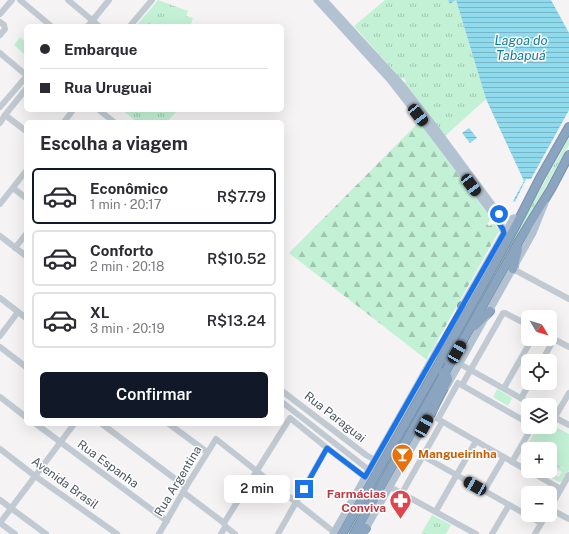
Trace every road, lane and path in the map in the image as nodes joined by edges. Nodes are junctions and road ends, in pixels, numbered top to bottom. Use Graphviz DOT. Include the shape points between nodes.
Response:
graph roads {
  1 [pos="12,0"];
  2 [pos="20,0"];
  3 [pos="68,0"];
  4 [pos="109,0"];
  5 [pos="320,0"];
  6 [pos="150,1"];
  7 [pos="0,14"];
  8 [pos="92,20"];
  9 [pos="3,24"];
  10 [pos="49,24"];
  11 [pos="89,24"];
  12 [pos="97,24"];
  13 [pos="132,24"];
  14 [pos="0,35"];
  15 [pos="0,53"];
  16 [pos="24,74"];
  17 [pos="24,78"];
  18 [pos="24,91"];
  19 [pos="0,94"];
  20 [pos="6,100"];
  21 [pos="0,107"];
  22 [pos="102,112"];
  23 [pos="5,115"];
  24 [pos="112,120"];
  25 [pos="0,123"];
  26 [pos="569,126"];
  27 [pos="24,129"];
  28 [pos="569,155"];
  29 [pos="24,174"];
  30 [pos="540,178"];
  31 [pos="13,188"];
  32 [pos="550,189"];
  33 [pos="24,196"];
  34 [pos="0,204"];
  35 [pos="497,216"];
  36 [pos="514,218"];
  37 [pos="504,233"];
  38 [pos="0,236"];
  39 [pos="24,237"];
  40 [pos="520,241"];
  41 [pos="15,248"];
  42 [pos="24,255"];
  43 [pos="513,268"];
  44 [pos="0,298"];
  45 [pos="569,299"];
  46 [pos="462,306"];
  47 [pos="490,311"];
  48 [pos="18,312"];
  49 [pos="24,316"];
  50 [pos="521,321"];
  51 [pos="468,334"];
  52 [pos="0,336"];
  53 [pos="557,341"];
  54 [pos="528,346"];
  55 [pos="0,347"];
  56 [pos="569,348"];
  57 [pos="443,357"];
  58 [pos="456,363"];
  59 [pos="24,365"];
  60 [pos="437,368"];
  61 [pos="471,370"];
  62 [pos="445,373"];
  63 [pos="462,385"];
  64 [pos="504,388"];
  65 [pos="526,390"];
  66 [pos="284,393"];
  67 [pos="569,393"];
  68 [pos="0,397"];
  69 [pos="521,398"];
  70 [pos="284,404"];
  71 [pos="557,409"];
  72 [pos="431,414"];
  73 [pos="24,415"];
  74 [pos="521,419"];
  75 [pos="557,419"];
  76 [pos="442,422"];
  77 [pos="569,425"];
  78 [pos="39,426"];
  79 [pos="73,426"];
  80 [pos="105,426"];
  81 [pos="172,426"];
  82 [pos="528,434"];
  83 [pos="476,441"];
  84 [pos="60,443"];
  85 [pos="327,448"];
  86 [pos="0,449"];
  87 [pos="208,452"];
  88 [pos="423,456"];
  89 [pos="504,457"];
  90 [pos="375,460"];
  91 [pos="512,462"];
  92 [pos="521,467"];
  93 [pos="257,470"];
  94 [pos="367,474"];
  95 [pos="456,475"];
  96 [pos="569,475"];
  97 [pos="36,476"];
  98 [pos="541,478"];
  99 [pos="390,487"];
  100 [pos="185,489"];
  101 [pos="561,489"];
  102 [pos="484,491"];
  103 [pos="402,494"];
  104 [pos="557,496"];
  105 [pos="0,500"];
  106 [pos="296,502"];
  107 [pos="509,505"];
  108 [pos="11,508"];
  109 [pos="436,511"];
  110 [pos="557,513"];
  111 [pos="569,519"];
  112 [pos="167,521"];
  113 [pos="0,523"];
  114 [pos="542,523"];
  115 [pos="224,525"];
  116 [pos="363,532"];
  117 [pos="336,533"];
  118 [pos="15,534"];
  119 [pos="46,534"];
  120 [pos="117,534"];
  121 [pos="159,534"];
  122 [pos="221,534"];
  123 [pos="235,534"];
  124 [pos="278,534"];
  125 [pos="354,534"];
  126 [pos="476,534"];
  127 [pos="492,534"];
  128 [pos="535,534"];
  1 -- 7 [label="street"];
  2 -- 10 [label="street"];
  3 -- 8 [label="street"];
  4 -- 8 [label="street"];
  5 -- 35 [label="main road" via="401,84"];
  6 -- 13 [label="street"];
  8 -- 11 [label="street"];
  8 -- 12 [label="street"];
  9 -- 14 [label="street" via="5,28"];
  15 -- 16 [label="street"];
  17 -- 20 [label="street"];
  18 -- 23 [label="street"];
  19 -- 20 [label="street"];
  20 -- 21 [label="street"];
  22 -- 24 [label="street"];
  23 -- 25 [label="street"];
  23 -- 27 [label="street"];
  26 -- 30 [label="highway"];
  28 -- 32 [label="highway"];
  29 -- 31 [label="street"];
  30 -- 36 [label="highway"];
  30 -- 57 [label="highway"];
  31 -- 33 [label="street"];
  31 -- 34 [label="street"];
  32 -- 40 [label="highway"];
  32 -- 43 [label="main road" via="533,233"];
  35 -- 36 [label="main road" via="508,220"];
  35 -- 37 [label="main road"];
  36 -- 37 [label="main road"];
  37 -- 46 [label="main road"];
  38 -- 41 [label="street"];
  39 -- 41 [label="street"];
  40 -- 43 [label="highway"];
  40 -- 51 [label="highway"];
  41 -- 42 [label="street"];
  43 -- 45 [label="street"];
  43 -- 47 [label="main road"];
  44 -- 48 [label="street"];
  46 -- 57 [label="highway" via="462,311 441,348 440,353"];
  46 -- 90 [label="main road"];
  47 -- 51 [label="highway"];
  47 -- 58 [label="main road"];
  48 -- 49 [label="street"];
  48 -- 52 [label="street"];
  50 -- 61 [label="street" via="505,313 502,314"];
  51 -- 58 [label="highway"];
  53 -- 56 [label="street"];
  54 -- 64 [label="street"];
  55 -- 59 [label="street"];
  57 -- 58 [label="highway"];
  57 -- 60 [label="highway"];
  58 -- 61 [label="street"];
  58 -- 62 [label="highway"];
  58 -- 72 [label="main road"];
  60 -- 62 [label="highway"];
  60 -- 117 [label="highway"];
  61 -- 63 [label="street"];
  61 -- 64 [label="street"];
  62 -- 72 [label="highway" via="448,380"];
  62 -- 125 [label="highway"];
  63 -- 74 [label="street"];
  63 -- 76 [label="street" via="458,383 438,419"];
  64 -- 69 [label="street"];
  65 -- 69 [label="street"];
  66 -- 90 [label="street, Rua Paraguai"];
  67 -- 71 [label="street"];
  68 -- 73 [label="street"];
  70 -- 94 [label="street, Rua Paraguai"];
  72 -- 99 [label="main road"];
  75 -- 77 [label="street"];
  76 -- 83 [label="street"];
  76 -- 88 [label="street"];
  78 -- 84 [label="street, Rua Espanha"];
  79 -- 84 [label="street"];
  80 -- 100 [label="street"];
  81 -- 87 [label="street"];
  82 -- 91 [label="street"];
  83 -- 89 [label="street"];
  83 -- 95 [label="street"];
  84 -- 97 [label="street"];
  84 -- 112 [label="street, Rua Espanha"];
  85 -- 93 [label="street" via="290,418"];
  85 -- 94 [label="street"];
  85 -- 106 [label="street"];
  86 -- 97 [label="street, Avenida Brasil"];
  87 -- 93 [label="street, Rua Argentina" via="216,439"];
  87 -- 100 [label="street, Rua Argentina"];
  88 -- 95 [label="street"];
  88 -- 103 [label="street"];
  89 -- 91 [label="street"];
  89 -- 102 [label="street"];
  90 -- 94 [label="main road"];
  91 -- 92 [label="street"];
  93 -- 106 [label="street"];
  93 -- 115 [label="street"];
  94 -- 117 [label="main road"];
  95 -- 102 [label="street"];
  95 -- 109 [label="street"];
  96 -- 101 [label="street"];
  97 -- 108 [label="street"];
  97 -- 120 [label="street, Avenida Brasil"];
  98 -- 101 [label="street"];
  99 -- 103 [label="street"];
  99 -- 116 [label="main road"];
  100 -- 112 [label="street, Rua Argentina"];
  100 -- 115 [label="street"];
  101 -- 104 [label="street"];
  102 -- 107 [label="street"];
  103 -- 109 [label="street"];
  105 -- 108 [label="street"];
  106 -- 117 [label="street"];
  106 -- 124 [label="street"];
  107 -- 114 [label="street"];
  107 -- 127 [label="street"];
  108 -- 113 [label="street"];
  108 -- 119 [label="street"];
  109 -- 126 [label="street"];
  110 -- 111 [label="street"];
  112 -- 121 [label="street, Rua Argentina"];
  113 -- 118 [label="street"];
  114 -- 128 [label="street"];
  115 -- 122 [label="street"];
  115 -- 123 [label="street"];
}
